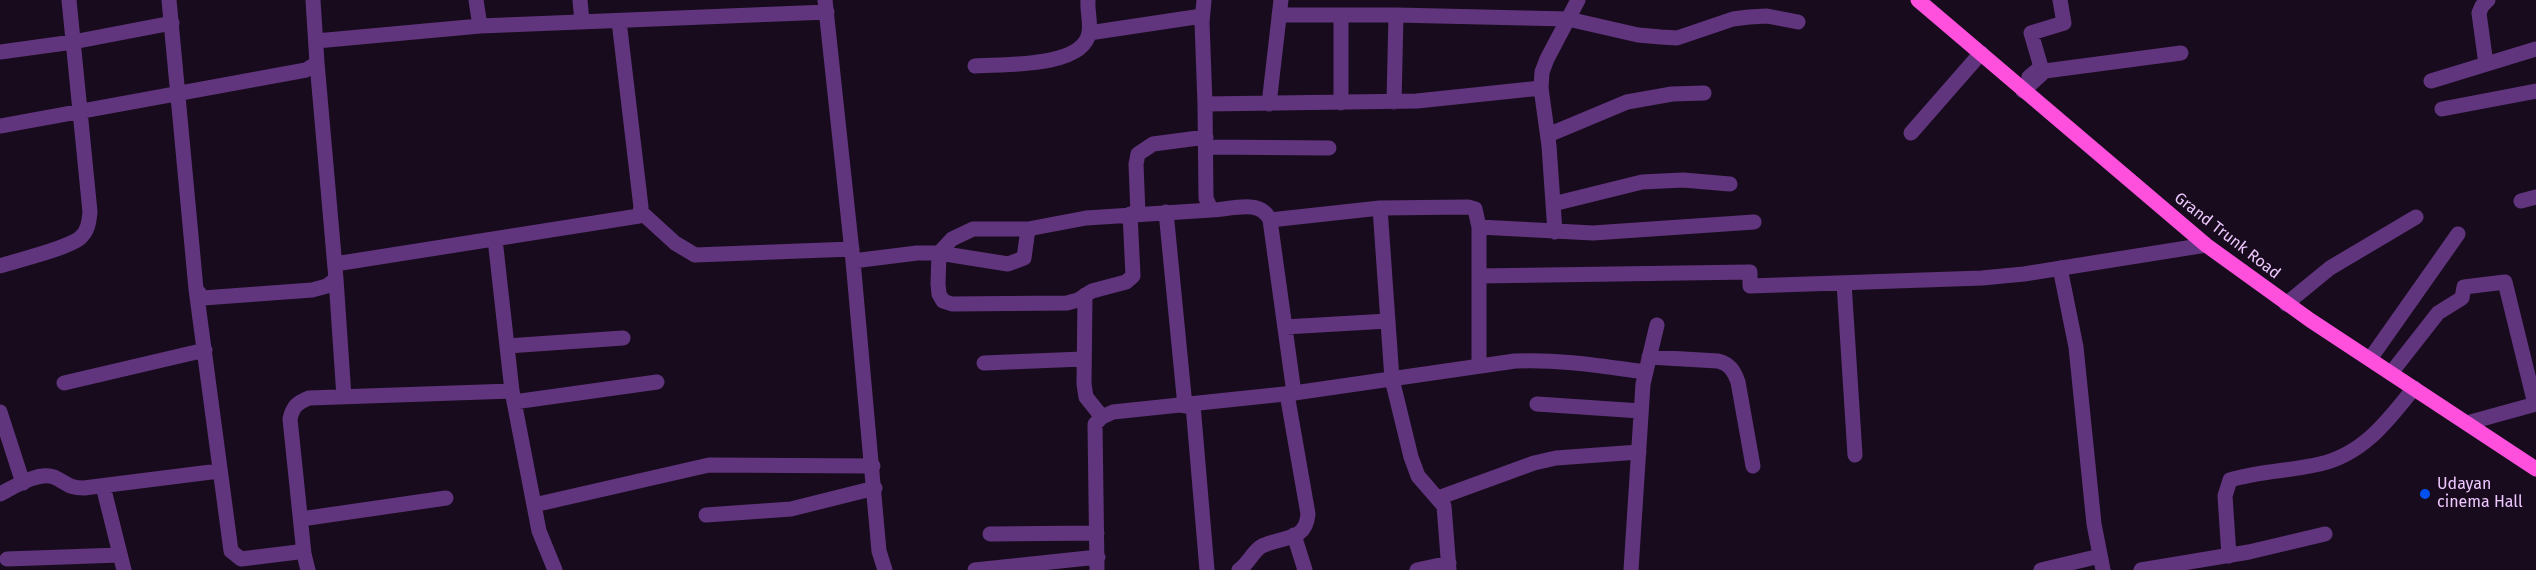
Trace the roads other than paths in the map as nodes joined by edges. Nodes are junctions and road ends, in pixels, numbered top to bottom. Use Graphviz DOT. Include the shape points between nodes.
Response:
graph roads {
  1 [pos="69,0"];
  2 [pos="170,0"];
  3 [pos="313,0"];
  4 [pos="476,0"];
  5 [pos="580,0"];
  6 [pos="1088,0"];
  7 [pos="1204,0"];
  8 [pos="1578,0"];
  9 [pos="1918,0"];
  10 [pos="2060,0"];
  11 [pos="2488,0"];
  12 [pos="826,6"];
  13 [pos="1280,8"];
  14 [pos="1341,15"];
  15 [pos="1396,15"];
  16 [pos="1202,16"];
  17 [pos="1568,19"];
  18 [pos="619,21"];
  19 [pos="582,22"];
  20 [pos="1798,22"];
  21 [pos="172,23"];
  22 [pos="480,26"];
  23 [pos="1089,33"];
  24 [pos="316,41"];
  25 [pos="73,42"];
  26 [pos="2536,49"];
  27 [pos="0,52"];
  28 [pos="1981,53"];
  29 [pos="2181,53"];
  30 [pos="317,63"];
  31 [pos="2486,64"];
  32 [pos="975,66"];
  33 [pos="2431,81"];
  34 [pos="1541,88"];
  35 [pos="2021,89"];
  36 [pos="2536,91"];
  37 [pos="180,92"];
  38 [pos="1704,93"];
  39 [pos="1394,102"];
  40 [pos="1341,103"];
  41 [pos="1205,104"];
  42 [pos="1269,104"];
  43 [pos="2442,109"];
  44 [pos="79,112"];
  45 [pos="0,126"];
  46 [pos="1911,133"];
  47 [pos="1548,135"];
  48 [pos="1206,142"];
  49 [pos="1329,148"];
  50 [pos="1730,184"];
  51 [pos="1553,204"];
  52 [pos="1380,208"];
  53 [pos="1211,210"];
  54 [pos="641,212"];
  55 [pos="1166,212"];
  56 [pos="1134,214"];
  57 [pos="2416,217"];
  58 [pos="1270,220"];
  59 [pos="1755,222"];
  60 [pos="1479,227"];
  61 [pos="1028,229"];
  62 [pos="1555,232"];
  63 [pos="2458,234"];
  64 [pos="495,239"];
  65 [pos="2206,245"];
  66 [pos="939,253"];
  67 [pos="853,255"];
  68 [pos="335,264"];
  69 [pos="0,266"];
  70 [pos="2060,268"];
  71 [pos="1479,276"];
  72 [pos="336,279"];
  73 [pos="1844,283"];
  74 [pos="196,289"];
  75 [pos="1085,295"];
  76 [pos="2286,304"];
  77 [pos="1388,321"];
  78 [pos="1657,325"];
  79 [pos="1285,327"];
  80 [pos="623,338"];
  81 [pos="507,346"];
  82 [pos="205,350"];
  83 [pos="1083,359"];
  84 [pos="2370,359"];
  85 [pos="984,363"];
  86 [pos="1647,365"];
  87 [pos="1479,366"];
  88 [pos="2391,373"];
  89 [pos="1392,379"];
  90 [pos="657,382"];
  91 [pos="64,383"];
  92 [pos="2414,388"];
  93 [pos="1290,394"];
  94 [pos="513,396"];
  95 [pos="344,397"];
  96 [pos="1537,404"];
  97 [pos="2536,404"];
  98 [pos="1189,405"];
  99 [pos="1641,411"];
  100 [pos="0,412"];
  101 [pos="1102,417"];
  102 [pos="2467,423"];
  103 [pos="1639,452"];
  104 [pos="1855,455"];
  105 [pos="873,466"];
  106 [pos="1753,466"];
  107 [pos="2536,470"];
  108 [pos="219,471"];
  109 [pos="23,483"];
  110 [pos="102,486"];
  111 [pos="875,488"];
  112 [pos="0,494"];
  113 [pos="446,498"];
  114 [pos="1438,498"];
  115 [pos="534,505"];
  116 [pos="706,515"];
  117 [pos="300,519"];
  118 [pos="1097,533"];
  119 [pos="990,534"];
  120 [pos="2325,534"];
  121 [pos="1294,536"];
  122 [pos="304,555"];
  123 [pos="2229,556"];
  124 [pos="7,559"];
  125 [pos="122,563"];
  126 [pos="1098,563"];
  127 [pos="2102,563"];
  128 [pos="1449,566"];
  129 [pos="880,568"];
  130 [pos="308,570"];
  131 [pos="555,570"];
  132 [pos="975,570"];
  133 [pos="1208,570"];
  134 [pos="1239,570"];
  135 [pos="1305,570"];
  136 [pos="1417,570"];
  137 [pos="1631,570"];
  138 [pos="2041,570"];
  139 [pos="2141,570"];
  1 -- 25 [label="street"];
  2 -- 21 [label="street"];
  3 -- 24 [label="street"];
  4 -- 22 [label="street"];
  5 -- 19 [label="street"];
  6 -- 23 [label="street"];
  7 -- 16 [label="street"];
  8 -- 17 [label="street"];
  9 -- 28 [label="main road, Grand Trunk Road"];
  10 -- 35 [label="street" via="2064,23 2031,33 2041,67"];
  11 -- 31 [label="street" via="2479,13"];
  12 -- 18 [label="street"];
  12 -- 67 [label="street"];
  13 -- 14 [label="street"];
  13 -- 42 [label="street"];
  14 -- 15 [label="street"];
  14 -- 40 [label="street"];
  15 -- 17 [label="street"];
  15 -- 39 [label="street"];
  16 -- 23 [label="street"];
  16 -- 41 [label="street"];
  17 -- 20 [label="street" via="1669,38 1733,19 1767,16"];
  17 -- 34 [label="street" via="1546,59"];
  18 -- 19 [label="street"];
  18 -- 54 [label="street"];
  19 -- 22 [label="street"];
  21 -- 25 [label="street"];
  21 -- 37 [label="street"];
  22 -- 24 [label="street"];
  23 -- 32 [label="street" via="1078,50 1061,57"];
  24 -- 30 [label="street"];
  25 -- 27 [label="street"];
  25 -- 44 [label="street"];
  26 -- 31 [label="street"];
  28 -- 35 [label="main road, Grand Trunk Road"];
  28 -- 46 [label="street"];
  29 -- 35 [label="street" via="2045,71"];
  30 -- 37 [label="street" via="306,70"];
  30 -- 68 [label="street"];
  31 -- 33 [label="street"];
  34 -- 39 [label="street"];
  34 -- 47 [label="street"];
  35 -- 65 [label="main road, Grand Trunk Road"];
  36 -- 43 [label="street"];
  37 -- 44 [label="street"];
  37 -- 74 [label="street"];
  38 -- 47 [label="street" via="1627,102"];
  39 -- 40 [label="street"];
  40 -- 42 [label="street"];
  41 -- 42 [label="street"];
  41 -- 48 [label="street"];
  44 -- 45 [label="street"];
  44 -- 69 [label="street" via="90,212 88,227 80,238"];
  47 -- 51 [label="street"];
  48 -- 49 [label="street"];
  48 -- 53 [label="street" via="1206,198"];
  48 -- 56 [label="street" via="1153,144 1138,154"];
  50 -- 51 [label="street" via="1642,182"];
  51 -- 62 [label="street"];
  52 -- 58 [label="street"];
  52 -- 60 [label="street" via="1468,207 1478,214"];
  52 -- 77 [label="street"];
  53 -- 55 [label="street"];
  53 -- 58 [label="street" via="1258,206"];
  54 -- 64 [label="street" via="634,218"];
  54 -- 67 [label="street" via="675,243 695,255"];
  55 -- 56 [label="street"];
  55 -- 98 [label="street"];
  56 -- 61 [label="street"];
  56 -- 75 [label="street" via="1133,276 1126,282"];
  57 -- 76 [label="street" via="2337,263"];
  58 -- 79 [label="street"];
  59 -- 62 [label="street" via="1616,233"];
  60 -- 62 [label="street"];
  60 -- 71 [label="street"];
  61 -- 66 [label="street" via="973,229 952,239"];
  61 -- 66 [label="street" via="1024,258 1017,262 1008,264"];
  63 -- 84 [label="street"];
  64 -- 68 [label="street"];
  64 -- 81 [label="street"];
  65 -- 70 [label="street"];
  65 -- 76 [label="main road, Grand Trunk Road"];
  66 -- 67 [label="street"];
  66 -- 75 [label="street" via="939,294 943,301 952,304 1067,303"];
  67 -- 105 [label="street"];
  68 -- 72 [label="street"];
  70 -- 73 [label="street" via="1982,278"];
  70 -- 127 [label="street" via="2076,347 2094,524"];
  71 -- 73 [label="street" via="1750,272 1750,286"];
  71 -- 87 [label="street"];
  72 -- 74 [label="street" via="312,290 217,298 203,298"];
  72 -- 95 [label="street"];
  73 -- 104 [label="street"];
  74 -- 82 [label="street"];
  75 -- 83 [label="street"];
  76 -- 84 [label="main road, Grand Trunk Road"];
  77 -- 79 [label="street"];
  77 -- 89 [label="street"];
  78 -- 86 [label="street"];
  79 -- 93 [label="street"];
  80 -- 81 [label="street"];
  81 -- 94 [label="street"];
  82 -- 91 [label="street"];
  82 -- 108 [label="street"];
  83 -- 85 [label="street"];
  83 -- 101 [label="street" via="1086,397"];
  84 -- 88 [label="main road, Grand Trunk Road"];
  86 -- 87 [label="street" via="1541,360"];
  86 -- 99 [label="street"];
  86 -- 106 [label="street" via="1718,361 1733,369"];
  87 -- 89 [label="street"];
  88 -- 92 [label="main road, Grand Trunk Road"];
  88 -- 97 [label="street" via="2438,313 2462,298 2464,287 2505,282"];
  89 -- 93 [label="street"];
  89 -- 114 [label="street" via="1418,476"];
  90 -- 94 [label="street"];
  92 -- 102 [label="main road, Grand Trunk Road"];
  92 -- 123 [label="street" via="2382,428 2342,457 2229,480 2225,496"];
  93 -- 98 [label="street"];
  93 -- 121 [label="street" via="1308,514 1307,526"];
  94 -- 95 [label="street"];
  94 -- 115 [label="street"];
  95 -- 117 [label="street" via="309,398 292,409"];
  96 -- 99 [label="street"];
  97 -- 102 [label="street"];
  98 -- 101 [label="street" via="1113,412"];
  98 -- 133 [label="street"];
  99 -- 103 [label="street"];
  100 -- 109 [label="street"];
  101 -- 118 [label="street" via="1095,424"];
  102 -- 107 [label="main road, Grand Trunk Road"];
  103 -- 114 [label="street" via="1556,458"];
  103 -- 137 [label="street"];
  105 -- 111 [label="street"];
  105 -- 115 [label="street" via="709,465"];
  108 -- 110 [label="street"];
  108 -- 122 [label="street" via="231,551 241,559 292,551"];
  109 -- 110 [label="street" via="45,476 75,488"];
  109 -- 112 [label="street"];
  110 -- 125 [label="street"];
  111 -- 116 [label="street" via="801,507"];
  111 -- 129 [label="street"];
  113 -- 117 [label="street"];
  114 -- 128 [label="street" via="1444,506"];
  115 -- 131 [label="street" via="539,531"];
  117 -- 122 [label="street"];
  118 -- 119 [label="street"];
  118 -- 126 [label="street"];
  120 -- 123 [label="street"];
  121 -- 134 [label="street" via="1260,547"];
  121 -- 135 [label="street"];
  122 -- 130 [label="street"];
  123 -- 139 [label="street"];
  124 -- 125 [label="street"];
  126 -- 132 [label="street"];
  127 -- 138 [label="street"];
  128 -- 136 [label="street"];
}
